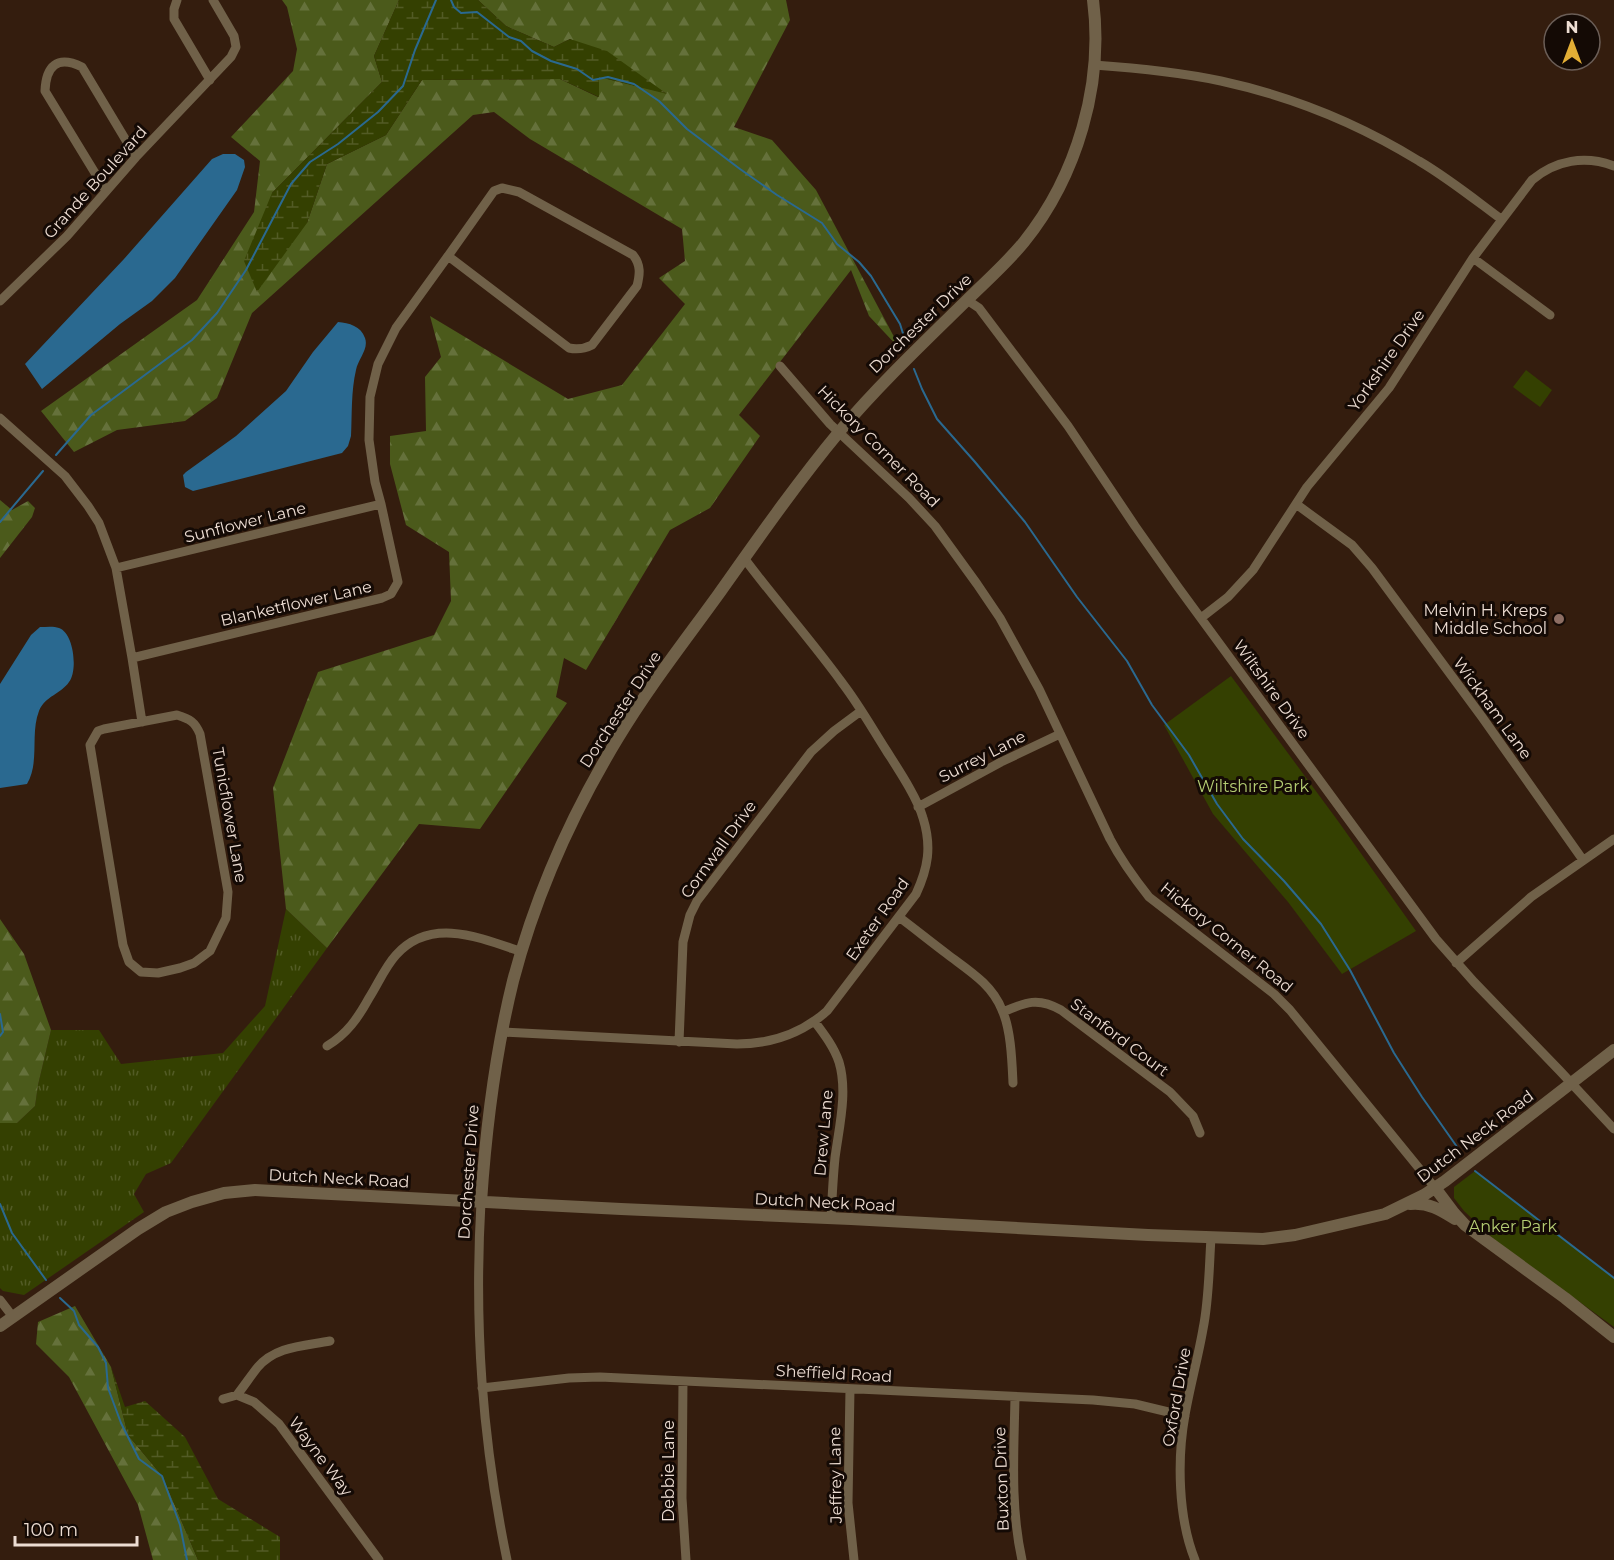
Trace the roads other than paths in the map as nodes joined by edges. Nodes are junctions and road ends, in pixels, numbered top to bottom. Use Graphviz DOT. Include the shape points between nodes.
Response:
graph roads {
  1 [pos="177,0"];
  2 [pos="213,0"];
  3 [pos="1093,0"];
  4 [pos="1094,65"];
  5 [pos="210,80"];
  6 [pos="136,157"];
  7 [pos="1614,166"];
  8 [pos="106,191"];
  9 [pos="1501,219"];
  10 [pos="448,256"];
  11 [pos="1473,258"];
  12 [pos="967,300"];
  13 [pos="0,301"];
  14 [pos="1550,315"];
  15 [pos="780,366"];
  16 [pos="0,418"];
  17 [pos="839,432"];
  18 [pos="381,504"];
  19 [pos="1296,504"];
  20 [pos="744,558"];
  21 [pos="116,568"];
  22 [pos="1201,618"];
  23 [pos="132,658"];
  24 [pos="861,711"];
  25 [pos="142,722"];
  26 [pos="1060,734"];
  27 [pos="918,807"];
  28 [pos="1614,839"];
  29 [pos="1583,860"];
  30 [pos="899,917"];
  31 [pos="522,952"];
  32 [pos="1456,963"];
  33 [pos="1003,1011"];
  34 [pos="815,1022"];
  35 [pos="502,1032"];
  36 [pos="679,1042"];
  37 [pos="327,1046"];
  38 [pos="1614,1050"];
  39 [pos="1013,1083"];
  40 [pos="1571,1083"];
  41 [pos="1614,1129"];
  42 [pos="1200,1133"];
  43 [pos="1436,1189"];
  44 [pos="481,1202"];
  45 [pos="1406,1205"];
  46 [pos="831,1218"];
  47 [pos="1465,1225"];
  48 [pos="1211,1238"];
  49 [pos="0,1300"];
  50 [pos="13,1317"];
  51 [pos="0,1326"];
  52 [pos="1614,1337"];
  53 [pos="330,1341"];
  54 [pos="684,1381"];
  55 [pos="482,1388"];
  56 [pos="850,1389"];
  57 [pos="237,1395"];
  58 [pos="1015,1397"];
  59 [pos="223,1399"];
  60 [pos="1185,1416"];
  61 [pos="379,1560"];
  62 [pos="507,1560"];
  63 [pos="686,1560"];
  64 [pos="855,1560"];
  65 [pos="1022,1560"];
  66 [pos="1195,1560"];
  1 -- 5 [label="street" via="174,19"];
  2 -- 5 [label="street, Grande Boulevard" via="234,36 236,47"];
  3 -- 4 [label="street, Dorchester Drive"];
  4 -- 9 [label="street" via="1223,81 1326,114 1420,161"];
  4 -- 12 [label="street, Dorchester Drive" via="1086,115 1052,201 1013,255"];
  5 -- 6 [label="street, Grande Boulevard"];
  6 -- 8 [label="street, Grande Boulevard"];
  6 -- 8 [label="street" via="82,67 67,63 50,67 45,91"];
  7 -- 9 [label="street, Yorkshire Drive" via="1589,160 1553,166 1532,180"];
  8 -- 13 [label="street, Grande Boulevard" via="67,236"];
  9 -- 11 [label="street, Yorkshire Drive"];
  10 -- 10 [label="street, Blanketflower Lane" via="494,191 502,188 519,192 633,255 638,260 639,276 637,286 592,345 577,350 569,348"];
  10 -- 18 [label="street, Blanketflower Lane" via="396,328 378,364 370,397 369,440"];
  11 -- 14 [label="street"];
  11 -- 19 [label="street, Yorkshire Drive" via="1389,388"];
  12 -- 17 [label="street, Dorchester Drive"];
  12 -- 22 [label="street, Wiltshire Drive" via="979,308 1063,419"];
  15 -- 17 [label="street, Hickory Corner Road"];
  16 -- 21 [label="street" via="65,476 99,523"];
  17 -- 20 [label="street, Dorchester Drive"];
  17 -- 26 [label="street, Hickory Corner Road" via="935,526 1005,627"];
  18 -- 21 [label="street, Sunflower Lane"];
  18 -- 23 [label="street, Blanketflower Lane" via="398,582 391,594"];
  19 -- 22 [label="street, Yorkshire Drive" via="1253,570"];
  19 -- 29 [label="street, Wickham Lane" via="1352,545 1372,568"];
  20 -- 24 [label="street, Exeter Road"];
  20 -- 31 [label="street, Dorchester Drive" via="636,709 602,766 557,856"];
  21 -- 23 [label="street"];
  22 -- 32 [label="street, Wiltshire Drive"];
  23 -- 25 [label="street"];
  24 -- 27 [label="street, Exeter Road"];
  24 -- 36 [label="street, Cornwall Drive" via="811,752 697,901 683,942"];
  25 -- 25 [label="street, Tunicflower Lane" via="177,715 196,724 228,892 226,918 210,951 194,963 158,974 141,972 129,962 123,945 90,745 99,731"];
  26 -- 27 [label="street, Surrey Lane"];
  26 -- 43 [label="street, Hickory Corner Road" via="1110,839 1136,882 1155,902 1290,1010"];
  27 -- 30 [label="street, Exeter Road" via="926,829 928,858 916,894"];
  28 -- 29 [label="street"];
  29 -- 32 [label="street" via="1531,897"];
  30 -- 33 [label="street" via="980,978"];
  30 -- 34 [label="street, Exeter Road"];
  31 -- 35 [label="street, Dorchester Drive"];
  31 -- 37 [label="street" via="464,934 441,933 418,939 398,952 356,1022"];
  32 -- 40 [label="street, Wiltshire Drive"];
  33 -- 39 [label="street"];
  33 -- 42 [label="street, Stanford Court" via="1030,1002 1061,1010 1170,1092 1193,1116"];
  34 -- 36 [label="street, Exeter Road" via="762,1043"];
  34 -- 46 [label="street, Drew Lane" via="835,1052 842,1083"];
  35 -- 36 [label="street, Exeter Road"];
  35 -- 44 [label="street, Dorchester Drive" via="491,1093"];
  38 -- 40 [label="street, Dutch Neck Road"];
  40 -- 41 [label="street, Wiltshire Drive"];
  40 -- 43 [label="street, Dutch Neck Road"];
  43 -- 45 [label="street, Dutch Neck Road"];
  43 -- 47 [label="street, Hickory Corner Road"];
  44 -- 46 [label="street, Dutch Neck Road"];
  44 -- 50 [label="street, Dutch Neck Road" via="273,1191 207,1197 154,1219"];
  44 -- 55 [label="street, Dorchester Drive" via="478,1301"];
  45 -- 47 [label="street" via="1433,1207"];
  45 -- 48 [label="street, Dutch Neck Road" via="1295,1235"];
  46 -- 48 [label="street, Dutch Neck Road"];
  47 -- 52 [label="street, Hickory Corner Road"];
  48 -- 60 [label="street, Oxford Drive" via="1204,1327"];
  49 -- 50 [label="street"];
  50 -- 51 [label="street, Dutch Neck Road"];
  53 -- 57 [label="street" via="273,1354"];
  54 -- 55 [label="street, Sheffield Road" via="568,1377"];
  54 -- 56 [label="street, Sheffield Road"];
  54 -- 63 [label="street, Debbie Lane" via="682,1498"];
  55 -- 62 [label="street, Dorchester Drive" via="492,1479"];
  56 -- 58 [label="street, Sheffield Road"];
  56 -- 64 [label="street, Jeffrey Lane" via="848,1503"];
  57 -- 59 [label="street"];
  57 -- 61 [label="street, Wayne Way" via="261,1406 279,1424"];
  58 -- 60 [label="street, Sheffield Road" via="1116,1402"];
  58 -- 65 [label="street, Buxton Drive" via="1014,1494"];
  60 -- 66 [label="street, Oxford Drive" via="1181,1491"];
}
